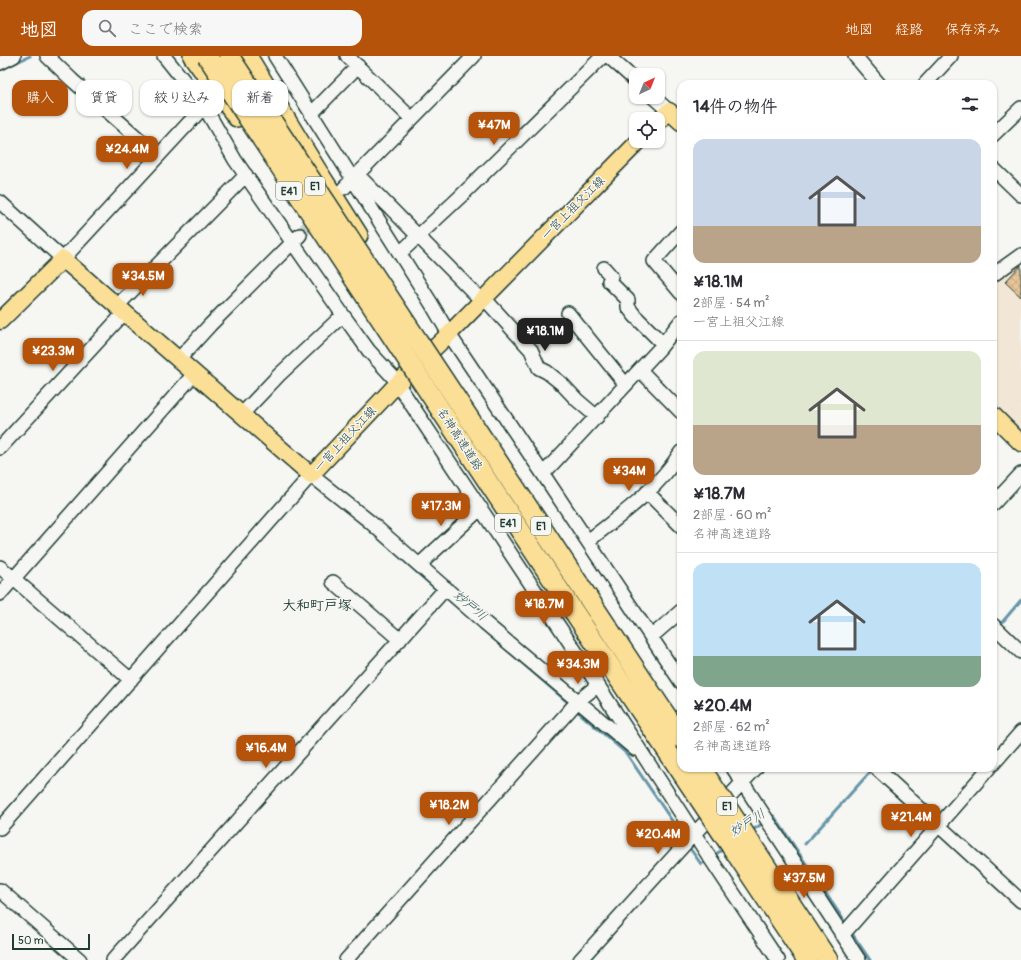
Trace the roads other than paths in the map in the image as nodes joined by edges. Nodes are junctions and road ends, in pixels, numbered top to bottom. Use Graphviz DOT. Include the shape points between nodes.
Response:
graph roads {
  1 [pos="14,56"];
  2 [pos="47,56"];
  3 [pos="164,56"];
  4 [pos="193,56"];
  5 [pos="207,56"];
  6 [pos="229,56"];
  7 [pos="247,56"];
  8 [pos="275,56"];
  9 [pos="347,56"];
  10 [pos="603,56"];
  11 [pos="608,56"];
  12 [pos="855,56"];
  13 [pos="951,56"];
  14 [pos="471,57"];
  15 [pos="0,62"];
  16 [pos="358,66"];
  17 [pos="629,75"];
  18 [pos="186,80"];
  19 [pos="876,80"];
  20 [pos="929,80"];
  21 [pos="1021,108"];
  22 [pos="311,114"];
  23 [pos="195,116"];
  24 [pos="213,116"];
  25 [pos="665,118"];
  26 [pos="412,119"];
  27 [pos="677,121"];
  28 [pos="997,131"];
  29 [pos="632,148"];
  30 [pos="158,155"];
  31 [pos="997,172"];
  32 [pos="246,175"];
  33 [pos="351,180"];
  34 [pos="1021,195"];
  35 [pos="0,202"];
  36 [pos="677,235"];
  37 [pos="418,236"];
  38 [pos="296,238"];
  39 [pos="400,253"];
  40 [pos="1021,255"];
  41 [pos="63,258"];
  42 [pos="604,268"];
  43 [pos="997,272"];
  44 [pos="677,288"];
  45 [pos="483,299"];
  46 [pos="121,309"];
  47 [pos="568,313"];
  48 [pos="343,315"];
  49 [pos="0,321"];
  50 [pos="449,334"];
  51 [pos="677,336"];
  52 [pos="663,344"];
  53 [pos="179,359"];
  54 [pos="640,370"];
  55 [pos="195,373"];
  56 [pos="397,384"];
  57 [pos="626,385"];
  58 [pos="677,408"];
  59 [pos="242,414"];
  60 [pos="597,416"];
  61 [pos="997,420"];
  62 [pos="1021,443"];
  63 [pos="0,448"];
  64 [pos="677,469"];
  65 [pos="543,474"];
  66 [pos="1021,474"];
  67 [pos="311,475"];
  68 [pos="647,492"];
  69 [pos="997,500"];
  70 [pos="481,508"];
  71 [pos="677,522"];
  72 [pos="588,541"];
  73 [pos="419,565"];
  74 [pos="0,567"];
  75 [pos="14,579"];
  76 [pos="333,582"];
  77 [pos="443,592"];
  78 [pos="0,594"];
  79 [pos="677,614"];
  80 [pos="997,629"];
  81 [pos="651,637"];
  82 [pos="400,640"];
  83 [pos="1021,652"];
  84 [pos="677,676"];
  85 [pos="130,680"];
  86 [pos="598,684"];
  87 [pos="658,702"];
  88 [pos="574,705"];
  89 [pos="642,714"];
  90 [pos="677,732"];
  91 [pos="1021,732"];
  92 [pos="645,757"];
  93 [pos="997,759"];
  94 [pos="677,760"];
  95 [pos="686,772"];
  96 [pos="703,772"];
  97 [pos="735,772"];
  98 [pos="752,772"];
  99 [pos="880,772"];
  100 [pos="985,772"];
  101 [pos="742,784"];
  102 [pos="938,826"];
  103 [pos="0,828"];
  104 [pos="694,834"];
  105 [pos="745,850"];
  106 [pos="0,890"];
  107 [pos="1021,901"];
  108 [pos="846,929"];
  109 [pos="80,960"];
  110 [pos="113,960"];
  111 [pos="346,960"];
  112 [pos="581,960"];
  113 [pos="778,960"];
  114 [pos="807,960"];
  115 [pos="828,960"];
  116 [pos="859,960"];
  1 -- 15 [label="street"];
  2 -- 30 [label="street"];
  3 -- 18 [label="street"];
  4 -- 89 [label="highway, E41, bridge" via="275,170 564,606"];
  5 -- 89 [label="highway, 名神高速道路 / E1, bridge"];
  6 -- 87 [label="highway, 名神高速道路 / E1, bridge"];
  7 -- 87 [label="highway, bridge" via="314,166"];
  8 -- 22 [label="street"];
  9 -- 16 [label="street"];
  10 -- 37 [label="street"];
  11 -- 17 [label="street"];
  12 -- 19 [label="street"];
  13 -- 20 [label="street"];
  14 -- 26 [label="street"];
  16 -- 22 [label="street"];
  16 -- 26 [label="street"];
  21 -- 28 [label="street"];
  22 -- 33 [label="street"];
  23 -- 30 [label="street"];
  24 -- 32 [label="street" via="235,160"];
  25 -- 27 [label="main road"];
  26 -- 33 [label="street"];
  29 -- 45 [label="main road, 一宮上祖父江線"];
  30 -- 41 [label="street"];
  31 -- 34 [label="street"];
  32 -- 38 [label="street"];
  32 -- 46 [label="street"];
  33 -- 37 [label="street"];
  33 -- 39 [label="street"];
  35 -- 41 [label="street"];
  36 -- 44 [label="street" via="654,261"];
  37 -- 39 [label="street"];
  37 -- 45 [label="street"];
  38 -- 48 [label="street"];
  38 -- 53 [label="street"];
  39 -- 50 [label="street"];
  40 -- 43 [label="street"];
  41 -- 46 [label="main road, 一宮上祖父江線"];
  41 -- 49 [label="main road"];
  42 -- 52 [label="street" via="611,276 609,280 628,300 628,307"];
  45 -- 50 [label="main road, 一宮上祖父江線"];
  45 -- 60 [label="street" via="531,350 539,368 562,384"];
  46 -- 53 [label="main road, 一宮上祖父江線"];
  46 -- 63 [label="street"];
  47 -- 57 [label="street"];
  48 -- 56 [label="street"];
  48 -- 59 [label="street"];
  50 -- 56 [label="main road, 一宮上祖父江線"];
  50 -- 65 [label="street"];
  51 -- 52 [label="street"];
  52 -- 54 [label="street"];
  53 -- 55 [label="main road, 一宮上祖父江線"];
  54 -- 57 [label="street"];
  54 -- 58 [label="street"];
  55 -- 59 [label="main road, 一宮上祖父江線"];
  55 -- 75 [label="street"];
  56 -- 67 [label="main road, 一宮上祖父江線"];
  56 -- 70 [label="street"];
  57 -- 60 [label="street"];
  59 -- 67 [label="main road, 一宮上祖父江線"];
  60 -- 65 [label="street"];
  61 -- 62 [label="main road"];
  64 -- 68 [label="street"];
  65 -- 72 [label="street"];
  66 -- 69 [label="street"];
  67 -- 73 [label="street"];
  67 -- 85 [label="street"];
  68 -- 71 [label="street"];
  68 -- 72 [label="street" via="628,511"];
  70 -- 73 [label="street"];
  70 -- 86 [label="street"];
  72 -- 81 [label="street"];
  73 -- 77 [label="street"];
  74 -- 75 [label="street"];
  75 -- 78 [label="street"];
  75 -- 85 [label="street"];
  76 -- 82 [label="street"];
  77 -- 82 [label="street"];
  77 -- 88 [label="street"];
  79 -- 81 [label="street"];
  80 -- 83 [label="street"];
  81 -- 84 [label="street"];
  82 -- 110 [label="street"];
  85 -- 103 [label="street"];
  86 -- 88 [label="street"];
  86 -- 92 [label="street"];
  87 -- 90 [label="highway, 名神高速道路 / E1, bridge"];
  88 -- 92 [label="street"];
  88 -- 111 [label="street"];
  89 -- 94 [label="highway, 名神高速道路 / E1, bridge"];
  91 -- 93 [label="street"];
  92 -- 104 [label="street"];
  95 -- 105 [label="highway, 名神高速道路 / E1, bridge"];
  96 -- 105 [label="highway, 名神高速道路 / E1, bridge"];
  97 -- 101 [label="street"];
  98 -- 101 [label="street"];
  99 -- 102 [label="street"];
  100 -- 102 [label="street"];
  101 -- 104 [label="street"];
  101 -- 108 [label="street"];
  102 -- 107 [label="street"];
  102 -- 108 [label="street"];
  104 -- 112 [label="street"];
  104 -- 113 [label="street"];
  105 -- 114 [label="highway, 名神高速道路 / E1"];
  105 -- 115 [label="highway, 名神高速道路 / E1"];
  106 -- 109 [label="street"];
  108 -- 116 [label="street"];
}
